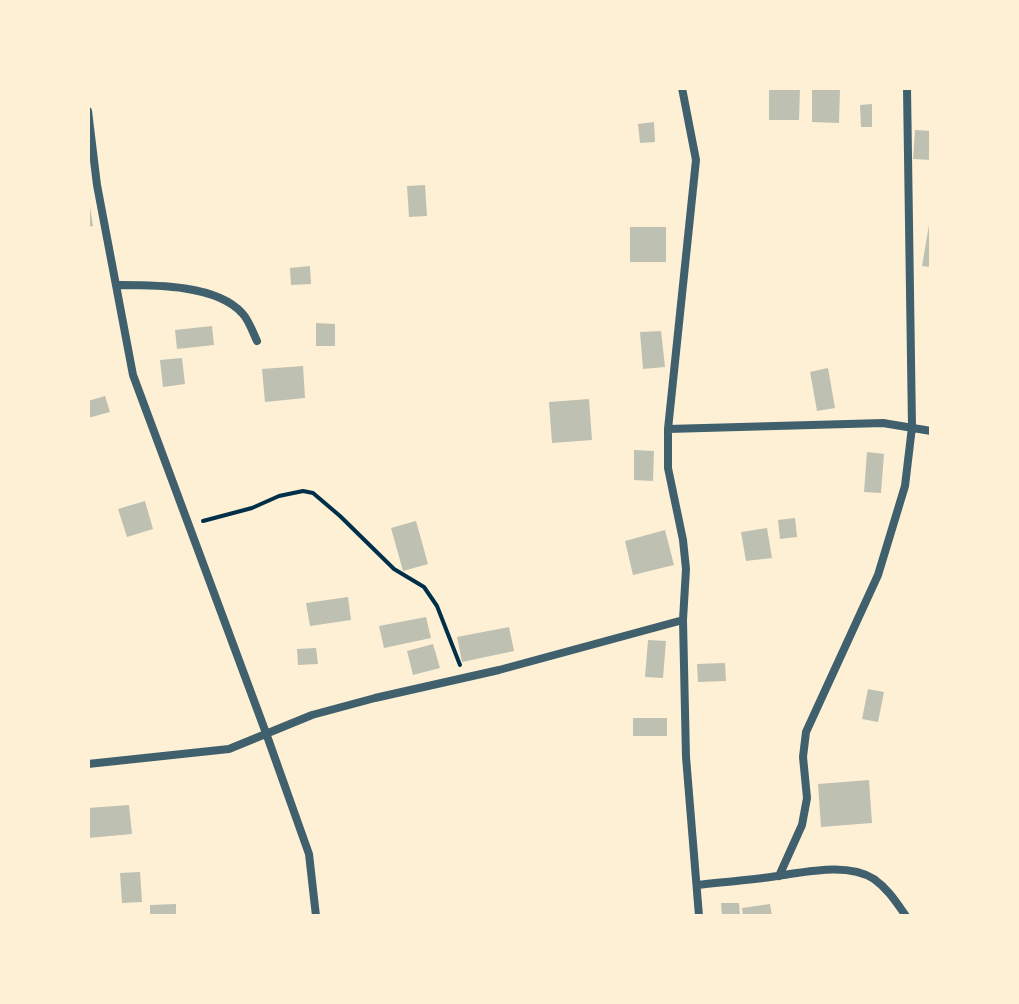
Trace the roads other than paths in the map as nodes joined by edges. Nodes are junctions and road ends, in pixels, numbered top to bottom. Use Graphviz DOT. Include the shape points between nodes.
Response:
graph roads {
  1 [pos="682,88"];
  2 [pos="907,88"];
  3 [pos="88,111"];
  4 [pos="116,285"];
  5 [pos="257,341"];
  6 [pos="912,427"];
  7 [pos="668,429"];
  8 [pos="931,431"];
  9 [pos="683,620"];
  10 [pos="266,733"];
  11 [pos="88,764"];
  12 [pos="779,876"];
  13 [pos="697,885"];
  14 [pos="316,916"];
  15 [pos="699,916"];
  16 [pos="906,916"];
  1 -- 7 [label="street" via="696,160"];
  2 -- 6 [label="street"];
  3 -- 4 [label="street"];
  4 -- 5 [label="street" via="158,285 222,298 242,313"];
  4 -- 10 [label="street" via="133,375"];
  6 -- 7 [label="street" via="883,423"];
  6 -- 8 [label="street"];
  6 -- 12 [label="street" via="905,486 878,575 806,732 802,825"];
  7 -- 9 [label="street" via="668,468 686,569"];
  9 -- 10 [label="street" via="312,715"];
  9 -- 13 [label="street" via="686,757"];
  10 -- 11 [label="street" via="229,749"];
  10 -- 14 [label="street" via="309,854"];
  12 -- 13 [label="street"];
  12 -- 16 [label="street" via="806,870 871,877 889,891"];
  13 -- 15 [label="street"];
}
